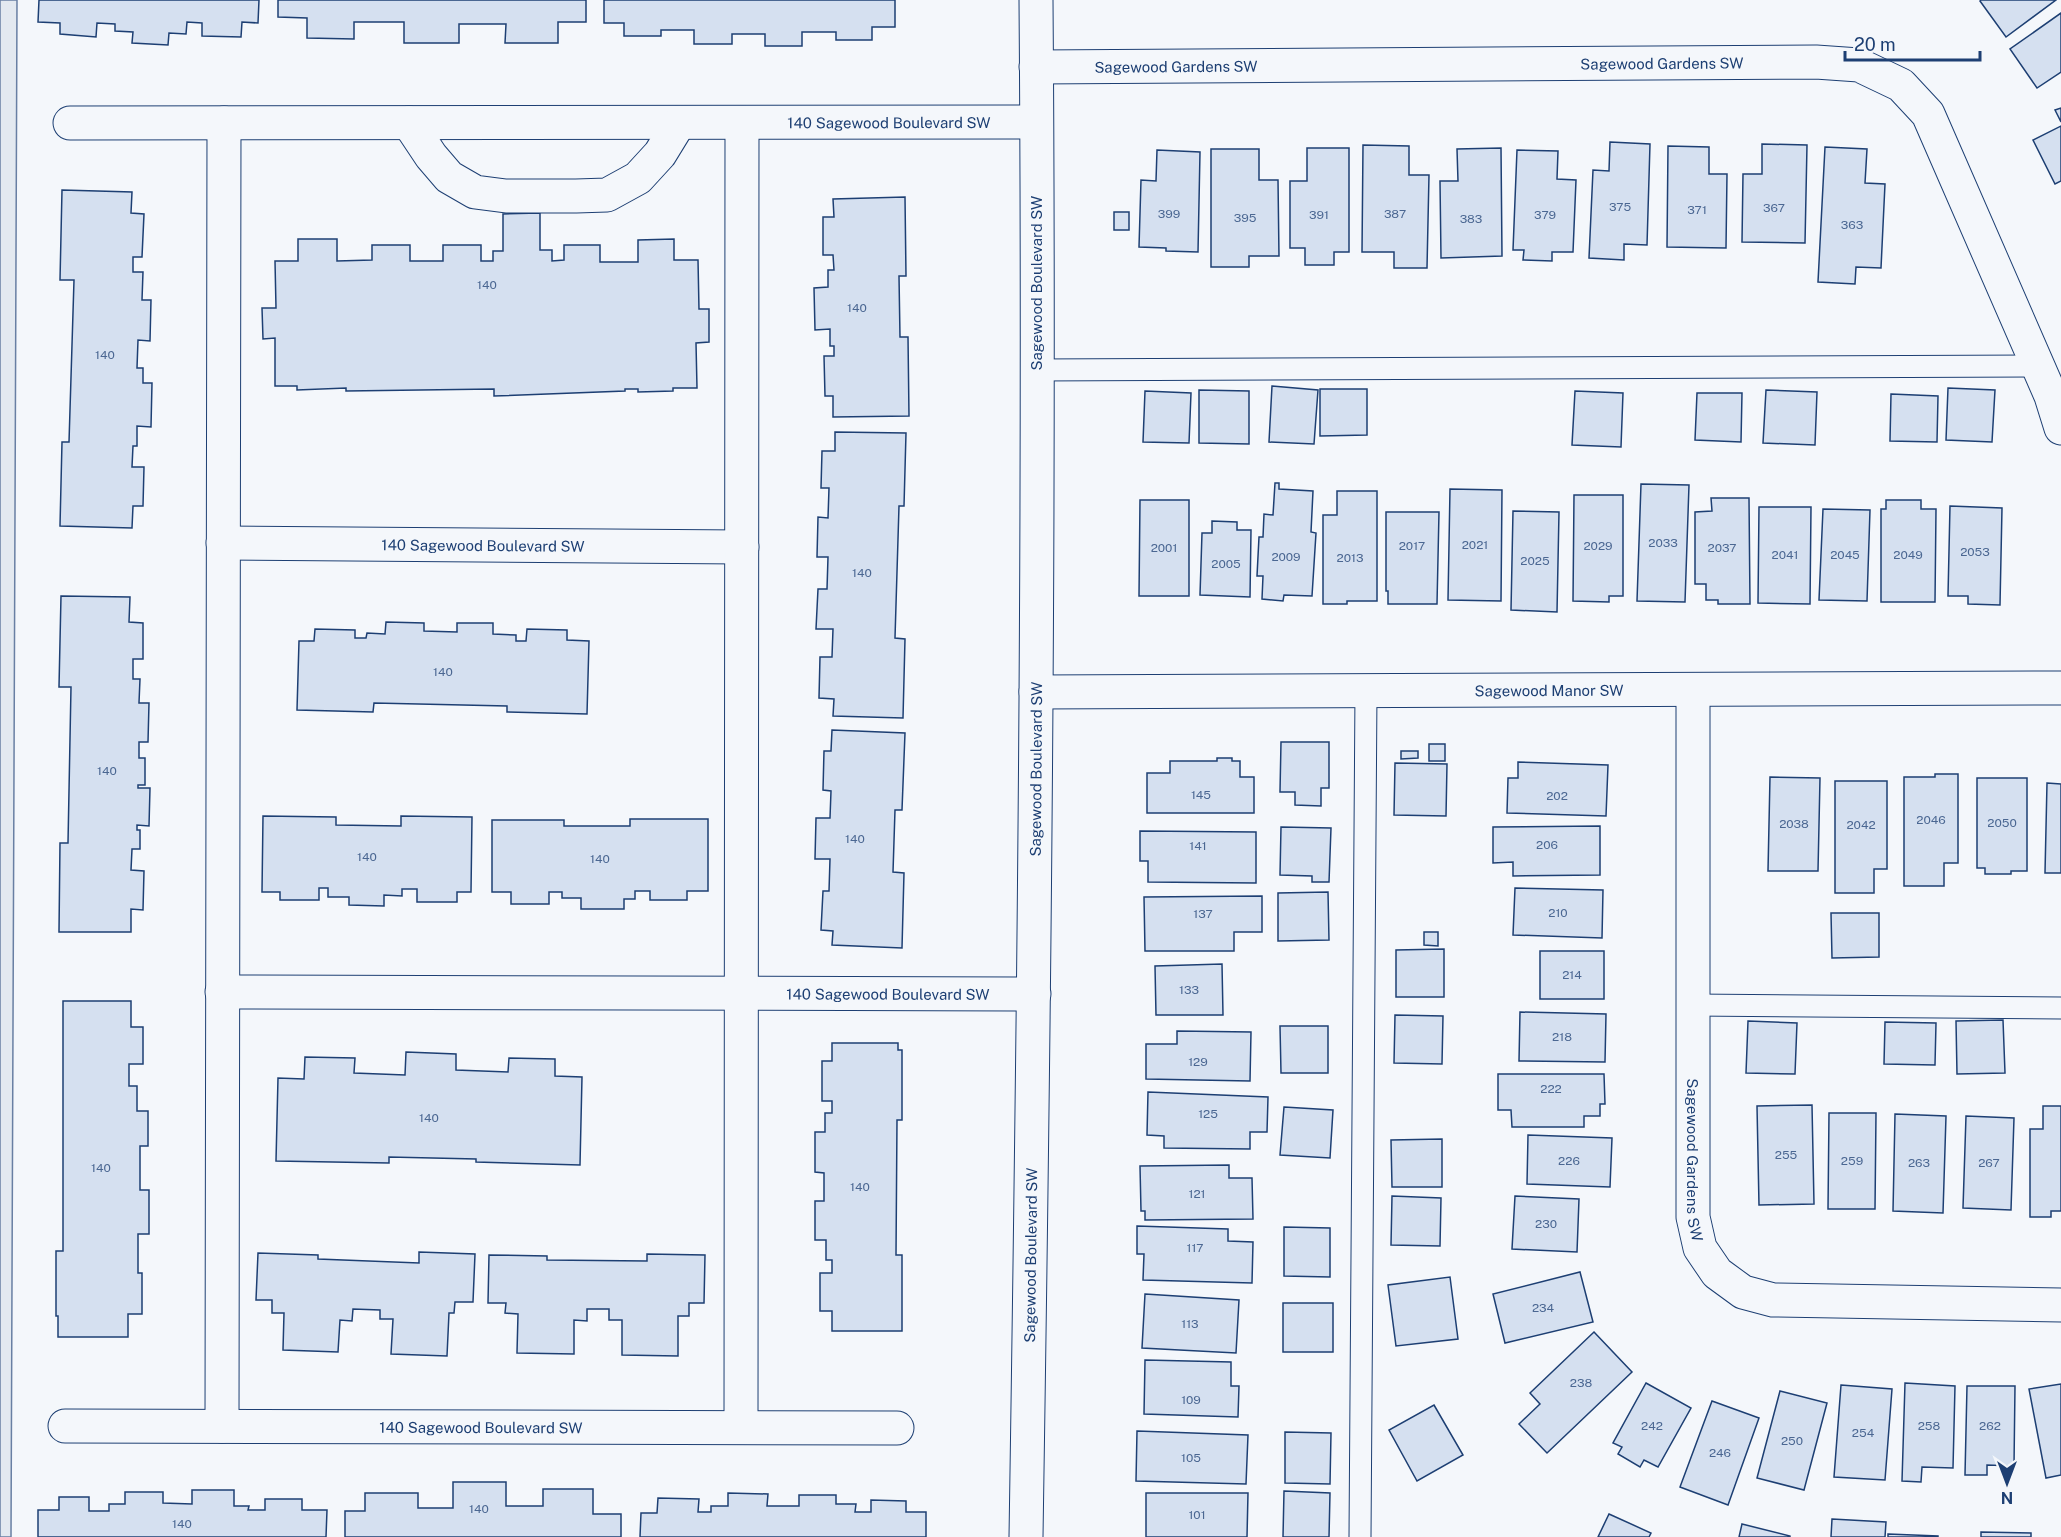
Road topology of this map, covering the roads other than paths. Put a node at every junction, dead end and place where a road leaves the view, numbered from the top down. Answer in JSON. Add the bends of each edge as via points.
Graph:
{"nodes":[{"id":1,"x":1036,"y":0,"type":"edge"},
{"id":2,"x":1036,"y":67,"type":"junction"},
{"id":3,"x":1036,"y":122,"type":"junction"},
{"id":4,"x":70,"y":123,"type":"dead end"},
{"id":5,"x":224,"y":123,"type":"junction"},
{"id":6,"x":409,"y":123,"type":"junction"},
{"id":7,"x":679,"y":123,"type":"junction"},
{"id":8,"x":742,"y":123,"type":"junction"},
{"id":9,"x":2038,"y":366,"type":"junction"},
{"id":10,"x":1036,"y":370,"type":"junction"},
{"id":11,"x":2061,"y":428,"type":"edge"},
{"id":12,"x":223,"y":543,"type":"junction"},
{"id":13,"x":742,"y":547,"type":"junction"},
{"id":14,"x":2061,"y":688,"type":"edge"},
{"id":15,"x":1693,"y":690,"type":"junction"},
{"id":16,"x":1366,"y":691,"type":"junction"},
{"id":17,"x":1036,"y":692,"type":"junction"},
{"id":18,"x":222,"y":992,"type":"junction"},
{"id":19,"x":741,"y":994,"type":"junction"},
{"id":20,"x":1034,"y":994,"type":"junction"},
{"id":21,"x":1693,"y":1005,"type":"junction"},
{"id":22,"x":2061,"y":1008,"type":"edge"},
{"id":23,"x":2061,"y":1305,"type":"edge"},
{"id":24,"x":65,"y":1426,"type":"dead end"},
{"id":25,"x":222,"y":1426,"type":"junction"},
{"id":26,"x":741,"y":1427,"type":"junction"},
{"id":27,"x":897,"y":1428,"type":"dead end"},
{"id":28,"x":1026,"y":1537,"type":"edge"},
{"id":29,"x":1360,"y":1537,"type":"edge"}],
"edges":[{"from":1,"to":2,"type":"street","name":"Sagewood Boulevard SW"},
{"from":2,"to":3,"type":"street","name":"Sagewood Boulevard SW"},
{"from":2,"to":9,"type":"street","name":"Sagewood Gardens SW","via":[[1805,62],[1859,65],[1901,85],[1928,114]]},
{"from":3,"to":8,"type":"street","name":"140 Sagewood Boulevard SW"},
{"from":3,"to":10,"type":"street","name":"Sagewood Boulevard SW"},
{"from":4,"to":5,"type":"street","name":"140 Sagewood Boulevard SW"},
{"from":5,"to":6,"type":"street","name":"140 Sagewood Boulevard SW"},
{"from":5,"to":12,"type":"street"},
{"from":6,"to":7,"type":"street","name":"140 Sagewood Boulevard SW"},
{"from":6,"to":7,"type":"street","via":[[448,177],[475,192],[576,196],[607,195],[638,178],[660,154]]},
{"from":7,"to":8,"type":"street","name":"140 Sagewood Boulevard SW"},
{"from":8,"to":13,"type":"street"},
{"from":9,"to":10,"type":"lane"},
{"from":9,"to":11,"type":"street","name":"Sagewood Gardens SW"},
{"from":10,"to":17,"type":"street","name":"Sagewood Boulevard SW"},
{"from":12,"to":13,"type":"street","name":"140 Sagewood Boulevard SW"},
{"from":12,"to":18,"type":"street"},
{"from":13,"to":19,"type":"street"},
{"from":14,"to":15,"type":"street","name":"Sagewood Manor SW"},
{"from":15,"to":16,"type":"street","name":"Sagewood Manor SW"},
{"from":15,"to":21,"type":"street","name":"Sagewood Gardens SW"},
{"from":16,"to":17,"type":"street","name":"Sagewood Manor SW"},
{"from":16,"to":29,"type":"lane"},
{"from":17,"to":20,"type":"street","name":"Sagewood Boulevard SW"},
{"from":18,"to":19,"type":"street","name":"140 Sagewood Boulevard SW"},
{"from":18,"to":25,"type":"street"},
{"from":19,"to":20,"type":"street","name":"140 Sagewood Boulevard SW"},
{"from":19,"to":26,"type":"street"},
{"from":20,"to":28,"type":"street","name":"Sagewood Boulevard SW"},
{"from":21,"to":22,"type":"lane"},
{"from":21,"to":23,"type":"street","name":"Sagewood Gardens SW","via":[[1694,1217],[1700,1248],[1717,1273],[1743,1292],[1773,1300]]},
{"from":24,"to":25,"type":"street","name":"140 Sagewood Boulevard SW"},
{"from":25,"to":26,"type":"street","name":"140 Sagewood Boulevard SW"},
{"from":26,"to":27,"type":"street","name":"140 Sagewood Boulevard SW"}]}
